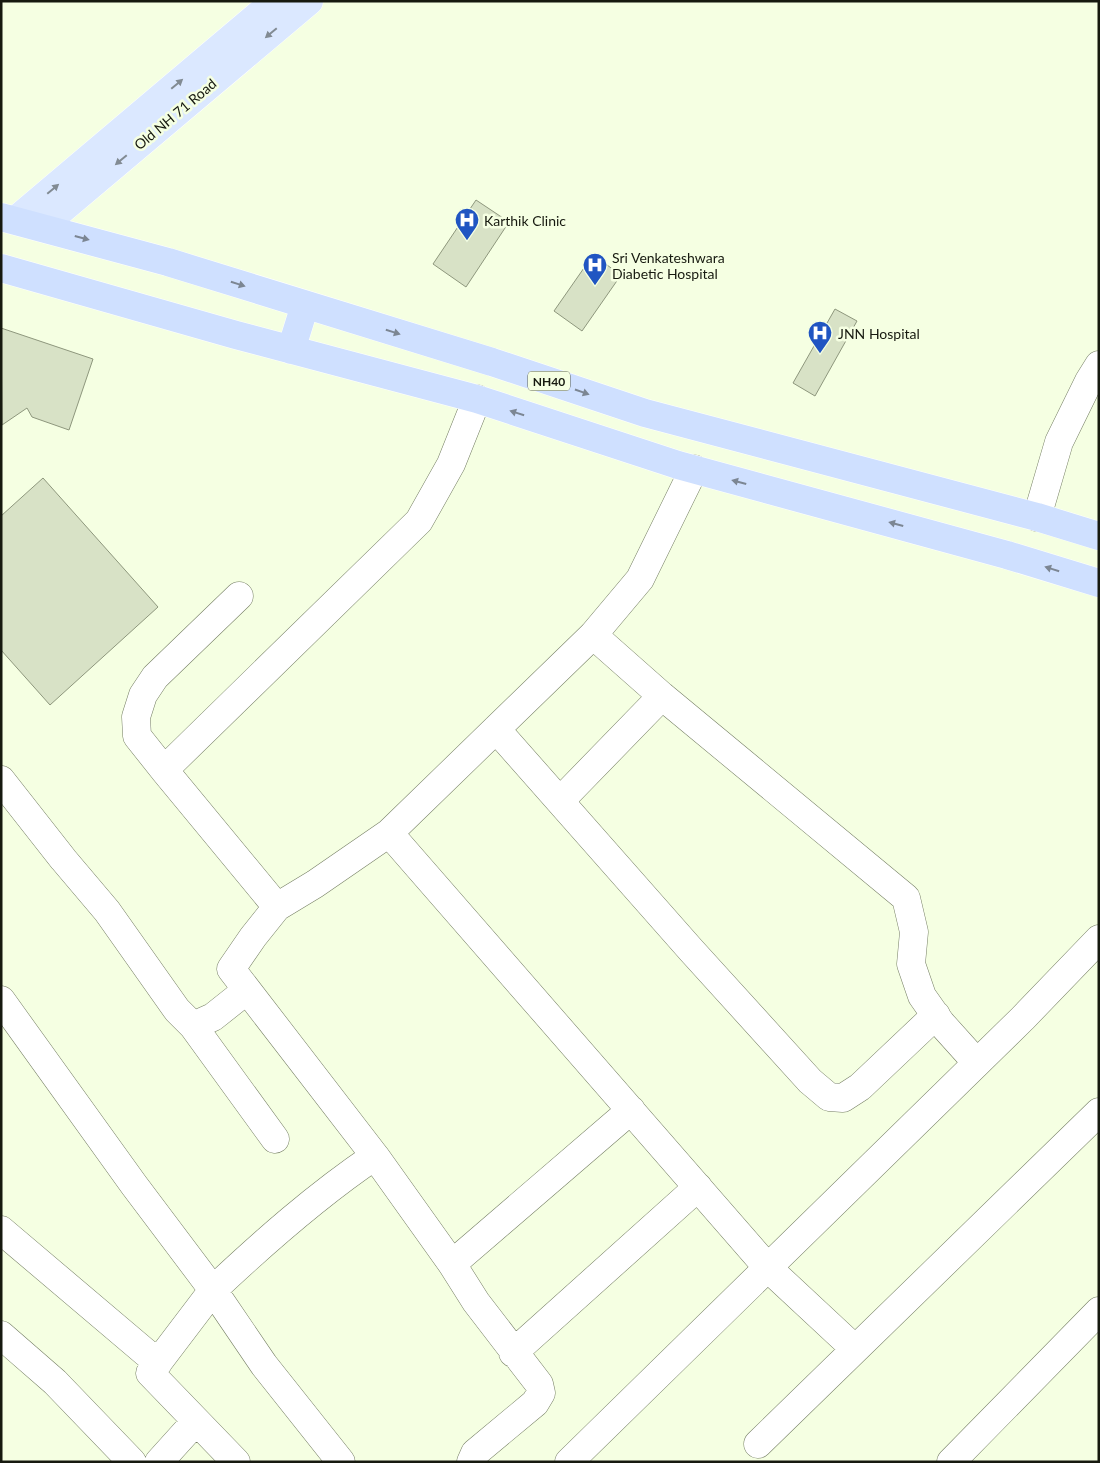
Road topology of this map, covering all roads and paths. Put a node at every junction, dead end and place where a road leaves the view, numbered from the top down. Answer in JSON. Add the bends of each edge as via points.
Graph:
{"nodes":[{"id":1,"x":276,"y":1,"type":"edge"},
{"id":2,"x":309,"y":1,"type":"edge"},
{"id":3,"x":8,"y":218,"type":"edge"},
{"id":4,"x":42,"y":227,"type":"junction"},
{"id":5,"x":1,"y":268,"type":"edge"},
{"id":6,"x":305,"y":305,"type":"junction"},
{"id":7,"x":291,"y":350,"type":"junction"},
{"id":8,"x":1099,"y":365,"type":"edge"},
{"id":9,"x":477,"y":399,"type":"junction"},
{"id":10,"x":692,"y":426,"type":"junction"},
{"id":11,"x":686,"y":467,"type":"junction"},
{"id":12,"x":1028,"y":515,"type":"junction"},
{"id":13,"x":1099,"y":536,"type":"edge"},
{"id":14,"x":1007,"y":554,"type":"junction"},
{"id":15,"x":1099,"y":583,"type":"edge"},
{"id":16,"x":239,"y":596,"type":"dead end"},
{"id":17,"x":593,"y":636,"type":"junction"},
{"id":18,"x":662,"y":696,"type":"junction"},
{"id":19,"x":496,"y":729,"type":"junction"},
{"id":20,"x":164,"y":770,"type":"junction"},
{"id":21,"x":1,"y":780,"type":"edge"},
{"id":22,"x":560,"y":800,"type":"junction"},
{"id":23,"x":389,"y":834,"type":"junction"},
{"id":24,"x":277,"y":907,"type":"junction"},
{"id":25,"x":1099,"y":939,"type":"edge"},
{"id":26,"x":247,"y":990,"type":"junction"},
{"id":27,"x":1,"y":1000,"type":"edge"},
{"id":28,"x":936,"y":1015,"type":"junction"},
{"id":29,"x":193,"y":1026,"type":"junction"},
{"id":30,"x":977,"y":1063,"type":"junction"},
{"id":31,"x":631,"y":1110,"type":"junction"},
{"id":32,"x":1099,"y":1112,"type":"edge"},
{"id":33,"x":275,"y":1139,"type":"dead end"},
{"id":34,"x":376,"y":1156,"type":"junction"},
{"id":35,"x":698,"y":1187,"type":"junction"},
{"id":36,"x":1,"y":1230,"type":"edge"},
{"id":37,"x":452,"y":1264,"type":"junction"},
{"id":38,"x":768,"y":1268,"type":"junction"},
{"id":39,"x":213,"y":1290,"type":"junction"},
{"id":40,"x":1099,"y":1311,"type":"edge"},
{"id":41,"x":1,"y":1335,"type":"edge"},
{"id":42,"x":855,"y":1349,"type":"junction"},
{"id":43,"x":513,"y":1352,"type":"junction"},
{"id":44,"x":158,"y":1363,"type":"junction"},
{"id":45,"x":196,"y":1421,"type":"junction"},
{"id":46,"x":758,"y":1444,"type":"dead end"},
{"id":47,"x":132,"y":1462,"type":"edge"},
{"id":48,"x":159,"y":1462,"type":"edge"},
{"id":49,"x":236,"y":1462,"type":"edge"},
{"id":50,"x":341,"y":1462,"type":"edge"},
{"id":51,"x":471,"y":1462,"type":"edge"},
{"id":52,"x":569,"y":1462,"type":"edge"},
{"id":53,"x":951,"y":1462,"type":"edge"}],
"edges":[{"from":3,"to":1,"type":"main road","name":"Old NH 71 Road","one_way":true},
{"from":2,"to":4,"type":"main road","name":"Old NH 71 Road","one_way":true},
{"from":3,"to":4,"type":"highway","number":"NH40"},
{"from":4,"to":6,"type":"highway","number":"NH40","one_way":true},
{"from":5,"to":7,"type":"highway"},
{"from":6,"to":7,"type":"highway"},
{"from":6,"to":10,"type":"highway","number":"NH40","one_way":true},
{"from":7,"to":9,"type":"highway"},
{"from":8,"to":12,"type":"street","via":[[1059,442]]},
{"from":11,"to":9,"type":"highway","one_way":true},
{"from":9,"to":20,"type":"street","via":[[451,464],[419,521]]},
{"from":10,"to":11,"type":"highway"},
{"from":10,"to":12,"type":"highway","number":"NH40"},
{"from":14,"to":11,"type":"highway","one_way":true},
{"from":11,"to":17,"type":"street","via":[[640,579]]},
{"from":12,"to":13,"type":"highway","number":"NH40"},
{"from":12,"to":14,"type":"highway"},
{"from":15,"to":14,"type":"highway","one_way":true},
{"from":16,"to":20,"type":"street","via":[[155,677],[143,696],[136,717],[138,736]]},
{"from":17,"to":18,"type":"street"},
{"from":17,"to":19,"type":"street"},
{"from":18,"to":22,"type":"street"},
{"from":18,"to":28,"type":"street","via":[[906,898],[914,932],[912,964],[922,996]]},
{"from":19,"to":22,"type":"street"},
{"from":19,"to":23,"type":"street"},
{"from":20,"to":24,"type":"street"},
{"from":21,"to":29,"type":"street","via":[[107,911]]},
{"from":22,"to":28,"type":"street","via":[[810,1081],[829,1096],[843,1098],[860,1087]]},
{"from":23,"to":24,"type":"street"},
{"from":23,"to":31,"type":"street"},
{"from":24,"to":26,"type":"street","via":[[231,969]]},
{"from":25,"to":30,"type":"street"},
{"from":26,"to":29,"type":"street","via":[[214,1017]]},
{"from":26,"to":34,"type":"street"},
{"from":27,"to":39,"type":"street"},
{"from":28,"to":30,"type":"street"},
{"from":29,"to":33,"type":"street"},
{"from":30,"to":38,"type":"street"},
{"from":31,"to":35,"type":"street"},
{"from":31,"to":37,"type":"street"},
{"from":32,"to":42,"type":"street"},
{"from":34,"to":37,"type":"street"},
{"from":34,"to":39,"type":"street","via":[[258,1247]]},
{"from":35,"to":38,"type":"street"},
{"from":35,"to":43,"type":"street"},
{"from":36,"to":44,"type":"street"},
{"from":37,"to":43,"type":"street"},
{"from":38,"to":42,"type":"street"},
{"from":38,"to":52,"type":"street"},
{"from":39,"to":44,"type":"street"},
{"from":39,"to":50,"type":"street","via":[[264,1365]]},
{"from":40,"to":53,"type":"street"},
{"from":41,"to":47,"type":"street","via":[[55,1382]]},
{"from":42,"to":46,"type":"street"},
{"from":43,"to":51,"type":"street","via":[[539,1384],[541,1393],[535,1403],[475,1453]]},
{"from":44,"to":45,"type":"street","via":[[150,1373]]},
{"from":45,"to":48,"type":"street"},
{"from":45,"to":49,"type":"street"}]}
